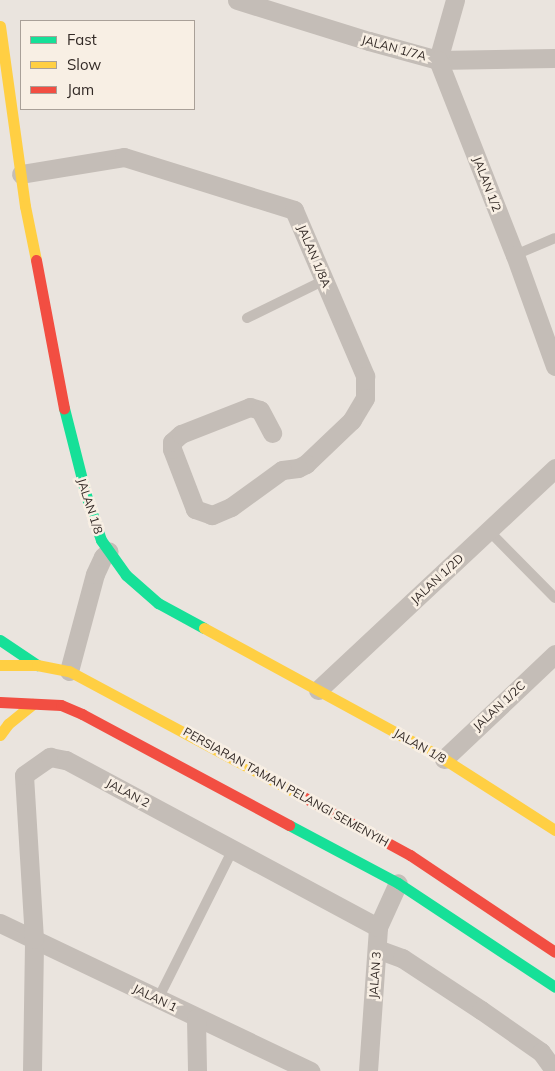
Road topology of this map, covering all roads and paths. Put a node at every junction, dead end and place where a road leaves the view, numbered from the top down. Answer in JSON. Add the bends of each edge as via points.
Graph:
{"nodes":[{"id":1,"x":238,"y":0,"type":"edge"},
{"id":2,"x":455,"y":0,"type":"edge"},
{"id":3,"x":0,"y":26,"type":"edge"},
{"id":4,"x":555,"y":58,"type":"edge"},
{"id":5,"x":438,"y":60,"type":"junction"},
{"id":6,"x":21,"y":174,"type":"junction"},
{"id":7,"x":555,"y":238,"type":"edge"},
{"id":8,"x":515,"y":255,"type":"junction"},
{"id":9,"x":324,"y":280,"type":"junction"},
{"id":10,"x":247,"y":318,"type":"dead end"},
{"id":11,"x":555,"y":366,"type":"edge"},
{"id":12,"x":272,"y":434,"type":"dead end"},
{"id":13,"x":555,"y":468,"type":"edge"},
{"id":14,"x":489,"y":531,"type":"junction"},
{"id":15,"x":109,"y":551,"type":"junction"},
{"id":16,"x":555,"y":598,"type":"edge"},
{"id":17,"x":0,"y":640,"type":"edge"},
{"id":18,"x":555,"y":654,"type":"edge"},
{"id":19,"x":0,"y":665,"type":"edge"},
{"id":20,"x":37,"y":665,"type":"junction"},
{"id":21,"x":68,"y":671,"type":"junction"},
{"id":22,"x":318,"y":690,"type":"junction"},
{"id":23,"x":0,"y":702,"type":"edge"},
{"id":24,"x":33,"y":704,"type":"junction"},
{"id":25,"x":0,"y":735,"type":"edge"},
{"id":26,"x":444,"y":759,"type":"junction"},
{"id":27,"x":553,"y":825,"type":"edge"},
{"id":28,"x":383,"y":840,"type":"junction"},
{"id":29,"x":233,"y":849,"type":"junction"},
{"id":30,"x":394,"y":858,"type":"dead end"},
{"id":31,"x":408,"y":878,"type":"junction"},
{"id":32,"x":449,"y":881,"type":"junction"},
{"id":33,"x":0,"y":923,"type":"edge"},
{"id":34,"x":378,"y":927,"type":"junction"},
{"id":35,"x":34,"y":939,"type":"junction"},
{"id":36,"x":377,"y":949,"type":"junction"},
{"id":37,"x":555,"y":952,"type":"edge"},
{"id":38,"x":555,"y":987,"type":"edge"},
{"id":39,"x":158,"y":999,"type":"junction"},
{"id":40,"x":196,"y":1018,"type":"junction"},
{"id":41,"x":32,"y":1071,"type":"edge"},
{"id":42,"x":197,"y":1071,"type":"edge"},
{"id":43,"x":310,"y":1071,"type":"edge"},
{"id":44,"x":368,"y":1071,"type":"edge"},
{"id":45,"x":555,"y":1071,"type":"edge"}],
"edges":[{"from":1,"to":5,"type":"street","name":"JALAN 1/7A"},
{"from":2,"to":5,"type":"street"},
{"from":3,"to":6,"type":"street","name":"JALAN 1/8"},
{"from":4,"to":5,"type":"street","name":"JALAN 1/7A"},
{"from":5,"to":8,"type":"street","name":"JALAN 1/2"},
{"from":6,"to":9,"type":"street","name":"JALAN 1/8A","via":[[124,157],[294,210]]},
{"from":6,"to":15,"type":"street","name":"JALAN 1/8","via":[[67,420],[86,495]]},
{"from":7,"to":8,"type":"lane"},
{"from":8,"to":11,"type":"street","name":"JALAN 1/2"},
{"from":9,"to":10,"type":"lane"},
{"from":9,"to":12,"type":"street","name":"JALAN 1/8A","via":[[365,376],[365,398],[352,420],[306,464],[282,470],[231,507],[212,515],[195,509],[172,442],[181,434],[250,407],[260,410]]},
{"from":13,"to":14,"type":"street","name":"JALAN 1/2D"},
{"from":14,"to":16,"type":"lane"},
{"from":14,"to":22,"type":"street","name":"JALAN 1/2D"},
{"from":15,"to":21,"type":"street","via":[[95,574]]},
{"from":15,"to":22,"type":"street","name":"JALAN 1/8","via":[[126,575],[158,603]]},
{"from":17,"to":20,"type":"street"},
{"from":18,"to":26,"type":"street","name":"JALAN 1/2C"},
{"from":19,"to":20,"type":"street","name":"PERSIARAN TAMAN PELANGI SEMENYIH"},
{"from":20,"to":21,"type":"street","name":"PERSIARAN TAMAN PELANGI SEMENYIH"},
{"from":21,"to":28,"type":"street","name":"PERSIARAN TAMAN PELANGI SEMENYIH"},
{"from":22,"to":26,"type":"street","name":"JALAN 1/8"},
{"from":23,"to":24,"type":"street"},
{"from":24,"to":25,"type":"street","via":[[8,724]]},
{"from":24,"to":31,"type":"street","via":[[61,705],[82,714]]},
{"from":26,"to":27,"type":"street","name":"JALAN 1/8"},
{"from":28,"to":30,"type":"street"},
{"from":28,"to":32,"type":"street","name":"PERSIARAN TAMAN PELANGI SEMENYIH"},
{"from":29,"to":34,"type":"street","name":"JALAN 2"},
{"from":29,"to":35,"type":"street","name":"JALAN 2","via":[[66,760],[50,757],[24,775]]},
{"from":29,"to":39,"type":"lane"},
{"from":31,"to":32,"type":"street"},
{"from":31,"to":34,"type":"street","name":"JALAN 3"},
{"from":31,"to":38,"type":"street"},
{"from":32,"to":37,"type":"street","name":"PERSIARAN TAMAN PELANGI SEMENYIH"},
{"from":33,"to":35,"type":"street","name":"JALAN 1"},
{"from":34,"to":36,"type":"street","name":"JALAN 3"},
{"from":35,"to":39,"type":"street","name":"JALAN 1"},
{"from":35,"to":41,"type":"street"},
{"from":36,"to":44,"type":"street","name":"JALAN 3"},
{"from":36,"to":45,"type":"street","via":[[402,958],[481,1010],[541,1052]]},
{"from":39,"to":40,"type":"street","name":"JALAN 1"},
{"from":40,"to":42,"type":"street"},
{"from":40,"to":43,"type":"street","name":"JALAN 1"}]}
